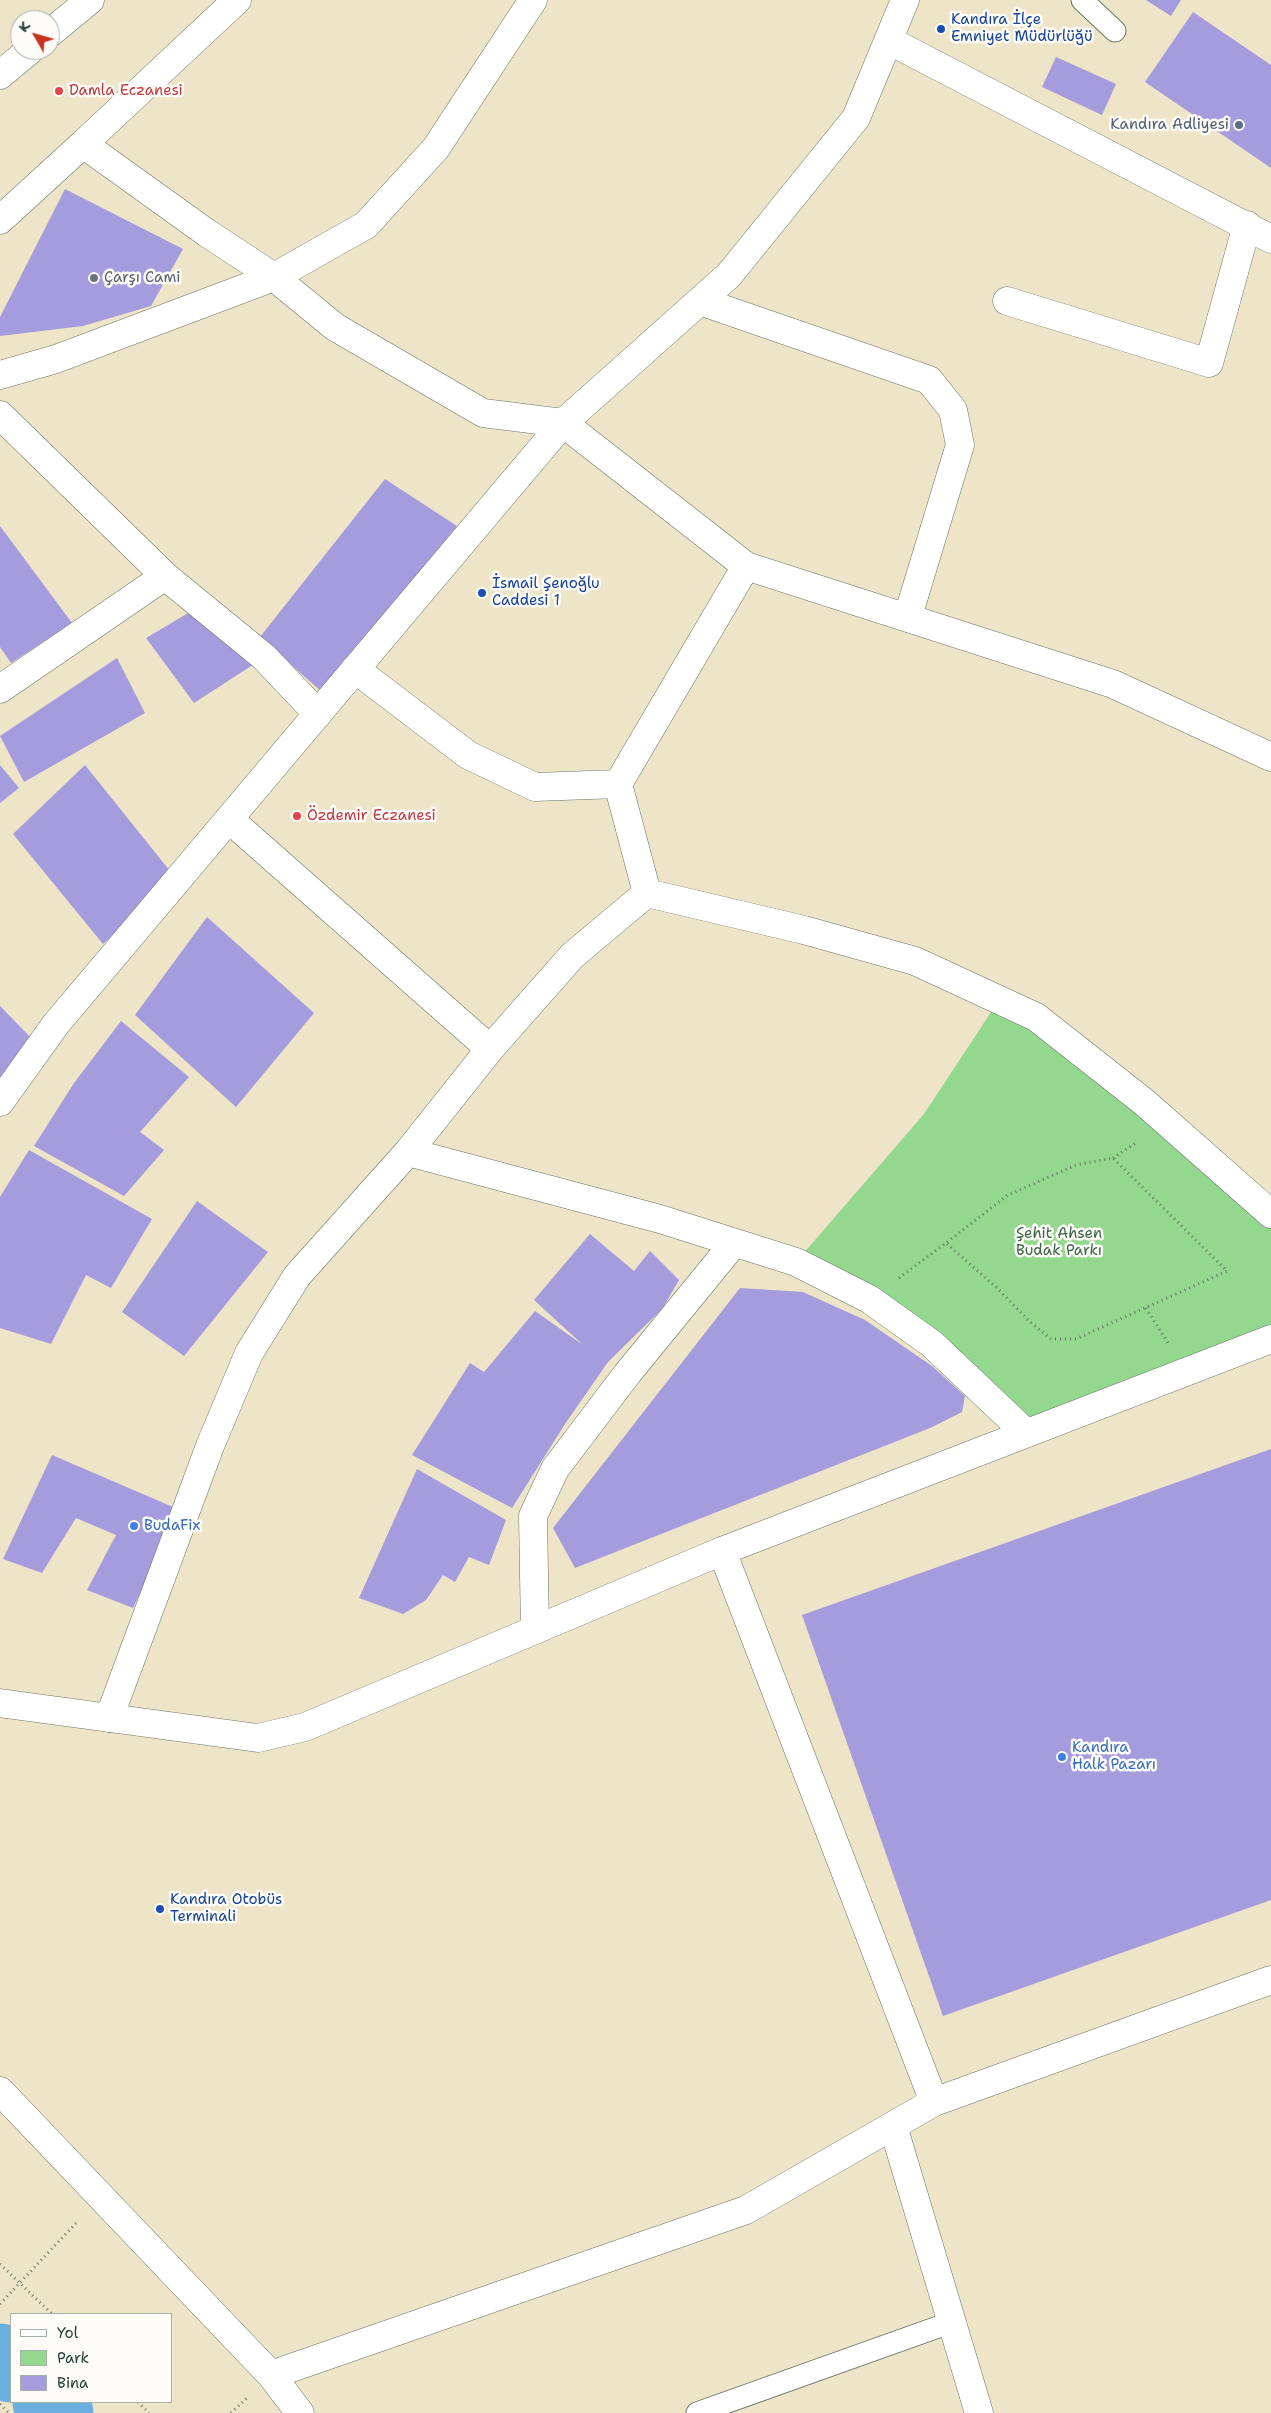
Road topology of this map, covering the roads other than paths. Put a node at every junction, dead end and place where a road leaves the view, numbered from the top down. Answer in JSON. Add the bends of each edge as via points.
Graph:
{"nodes":[{"id":1,"x":90,"y":0,"type":"edge"},
{"id":2,"x":237,"y":0,"type":"edge"},
{"id":3,"x":533,"y":0,"type":"edge"},
{"id":4,"x":905,"y":0,"type":"edge"},
{"id":5,"x":1082,"y":0,"type":"edge"},
{"id":6,"x":60,"y":25,"type":"edge"},
{"id":7,"x":1115,"y":31,"type":"dead end"},
{"id":8,"x":890,"y":41,"type":"junction"},
{"id":9,"x":18,"y":60,"type":"edge"},
{"id":10,"x":0,"y":75,"type":"edge"},
{"id":11,"x":83,"y":144,"type":"junction"},
{"id":12,"x":0,"y":220,"type":"edge"},
{"id":13,"x":1247,"y":225,"type":"junction"},
{"id":14,"x":1271,"y":238,"type":"edge"},
{"id":15,"x":274,"y":277,"type":"junction"},
{"id":16,"x":700,"y":301,"type":"junction"},
{"id":17,"x":1007,"y":302,"type":"dead end"},
{"id":18,"x":0,"y":375,"type":"edge"},
{"id":19,"x":0,"y":415,"type":"edge"},
{"id":20,"x":563,"y":423,"type":"junction"},
{"id":21,"x":746,"y":566,"type":"junction"},
{"id":22,"x":165,"y":576,"type":"junction"},
{"id":23,"x":908,"y":616,"type":"junction"},
{"id":24,"x":355,"y":669,"type":"junction"},
{"id":25,"x":0,"y":688,"type":"edge"},
{"id":26,"x":318,"y":714,"type":"junction"},
{"id":27,"x":1271,"y":757,"type":"edge"},
{"id":28,"x":618,"y":784,"type":"junction"},
{"id":29,"x":229,"y":819,"type":"junction"},
{"id":30,"x":647,"y":892,"type":"junction"},
{"id":31,"x":490,"y":1049,"type":"junction"},
{"id":32,"x":0,"y":1102,"type":"edge"},
{"id":33,"x":408,"y":1152,"type":"junction"},
{"id":34,"x":1271,"y":1214,"type":"edge"},
{"id":35,"x":734,"y":1243,"type":"junction"},
{"id":36,"x":1271,"y":1339,"type":"edge"},
{"id":37,"x":1026,"y":1432,"type":"junction"},
{"id":38,"x":722,"y":1551,"type":"junction"},
{"id":39,"x":534,"y":1630,"type":"junction"},
{"id":40,"x":0,"y":1703,"type":"edge"},
{"id":41,"x":109,"y":1718,"type":"junction"},
{"id":42,"x":1271,"y":1980,"type":"edge"},
{"id":43,"x":0,"y":2091,"type":"edge"},
{"id":44,"x":934,"y":2102,"type":"junction"},
{"id":45,"x":893,"y":2126,"type":"junction"},
{"id":46,"x":952,"y":2322,"type":"junction"},
{"id":47,"x":271,"y":2375,"type":"junction"},
{"id":48,"x":300,"y":2413,"type":"edge"},
{"id":49,"x":697,"y":2413,"type":"edge"},
{"id":50,"x":979,"y":2413,"type":"edge"}],
"edges":[{"from":1,"to":6,"type":"street"},
{"from":2,"to":11,"type":"street"},
{"from":3,"to":15,"type":"street","via":[[436,148],[366,224]]},
{"from":4,"to":8,"type":"street"},
{"from":5,"to":7,"type":"lane"},
{"from":8,"to":13,"type":"street"},
{"from":8,"to":16,"type":"street","via":[[856,118],[729,275]]},
{"from":9,"to":10,"type":"street"},
{"from":11,"to":12,"type":"street"},
{"from":11,"to":15,"type":"street"},
{"from":13,"to":14,"type":"street"},
{"from":13,"to":17,"type":"street","via":[[1209,363]]},
{"from":15,"to":18,"type":"street","via":[[56,359]]},
{"from":15,"to":20,"type":"street","via":[[335,327],[483,413]]},
{"from":16,"to":20,"type":"street"},
{"from":16,"to":23,"type":"street","via":[[929,380],[953,410],[960,445]]},
{"from":19,"to":22,"type":"street"},
{"from":20,"to":21,"type":"street"},
{"from":20,"to":24,"type":"street"},
{"from":21,"to":23,"type":"street"},
{"from":21,"to":28,"type":"street"},
{"from":22,"to":25,"type":"street"},
{"from":22,"to":26,"type":"street","via":[[264,657]]},
{"from":23,"to":27,"type":"street","via":[[1113,684]]},
{"from":24,"to":26,"type":"street"},
{"from":24,"to":28,"type":"street","via":[[468,755],[535,787]]},
{"from":26,"to":29,"type":"street"},
{"from":28,"to":30,"type":"street"},
{"from":29,"to":31,"type":"street"},
{"from":29,"to":32,"type":"street","via":[[56,1024]]},
{"from":30,"to":31,"type":"street","via":[[572,956]]},
{"from":30,"to":34,"type":"street","via":[[915,961],[1036,1017],[1144,1102]]},
{"from":31,"to":33,"type":"street"},
{"from":33,"to":35,"type":"street","via":[[660,1219]]},
{"from":33,"to":41,"type":"street","via":[[297,1276],[249,1353],[210,1446]]},
{"from":35,"to":37,"type":"street","via":[[796,1262],[869,1300],[932,1344]]},
{"from":35,"to":39,"type":"street","via":[[627,1374],[555,1469],[533,1516]]},
{"from":36,"to":37,"type":"street"},
{"from":37,"to":38,"type":"street"},
{"from":38,"to":39,"type":"street"},
{"from":38,"to":44,"type":"street"},
{"from":39,"to":41,"type":"street","via":[[305,1727],[258,1738]]},
{"from":40,"to":41,"type":"street"},
{"from":42,"to":44,"type":"street"},
{"from":43,"to":47,"type":"street"},
{"from":44,"to":45,"type":"street"},
{"from":45,"to":46,"type":"street"},
{"from":45,"to":47,"type":"street","via":[[746,2210]]},
{"from":46,"to":49,"type":"lane"},
{"from":46,"to":50,"type":"street"},
{"from":47,"to":48,"type":"street"}]}
